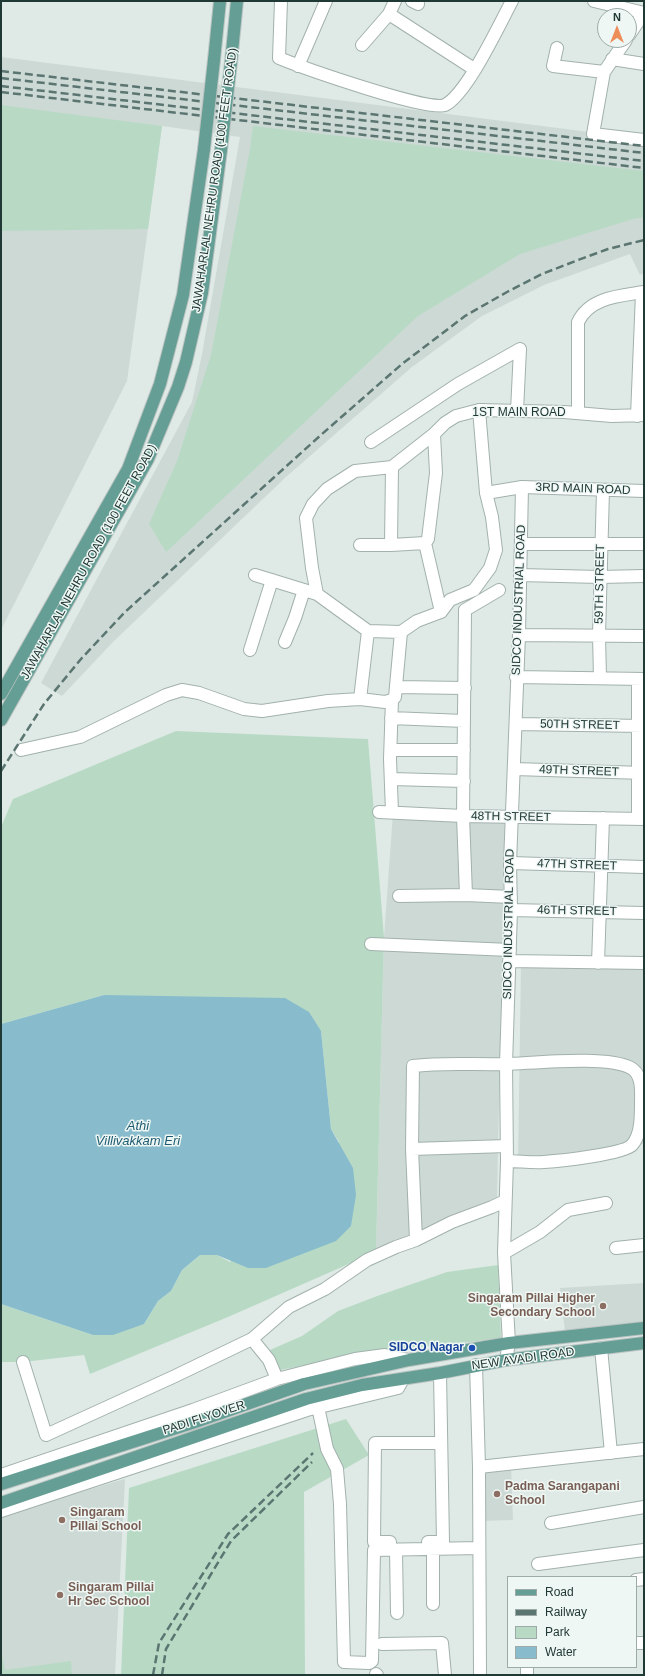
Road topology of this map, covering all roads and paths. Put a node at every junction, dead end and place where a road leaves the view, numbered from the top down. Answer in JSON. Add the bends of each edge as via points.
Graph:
{"nodes":[{"id":1,"x":220,"y":1,"type":"edge"},
{"id":2,"x":237,"y":1,"type":"edge"},
{"id":3,"x":281,"y":1,"type":"edge"},
{"id":4,"x":326,"y":1,"type":"edge"},
{"id":5,"x":395,"y":1,"type":"edge"},
{"id":6,"x":512,"y":1,"type":"edge"},
{"id":7,"x":594,"y":1,"type":"edge"},
{"id":8,"x":644,"y":13,"type":"edge"},
{"id":9,"x":389,"y":14,"type":"junction"},
{"id":10,"x":637,"y":23,"type":"edge"},
{"id":11,"x":362,"y":45,"type":"dead end"},
{"id":12,"x":557,"y":48,"type":"dead end"},
{"id":13,"x":620,"y":48,"type":"edge"},
{"id":14,"x":612,"y":59,"type":"junction"},
{"id":15,"x":644,"y":64,"type":"edge"},
{"id":16,"x":298,"y":66,"type":"junction"},
{"id":17,"x":474,"y":69,"type":"junction"},
{"id":18,"x":604,"y":72,"type":"junction"},
{"id":19,"x":644,"y":140,"type":"edge"},
{"id":20,"x":643,"y":292,"type":"edge"},
{"id":21,"x":642,"y":356,"type":"edge"},
{"id":22,"x":479,"y":410,"type":"junction"},
{"id":23,"x":517,"y":411,"type":"junction"},
{"id":24,"x":578,"y":413,"type":"junction"},
{"id":25,"x":640,"y":415,"type":"edge"},
{"id":26,"x":434,"y":434,"type":"junction"},
{"id":27,"x":371,"y":442,"type":"dead end"},
{"id":28,"x":392,"y":467,"type":"junction"},
{"id":29,"x":522,"y":487,"type":"junction"},
{"id":30,"x":603,"y":490,"type":"junction"},
{"id":31,"x":644,"y":491,"type":"edge"},
{"id":32,"x":486,"y":493,"type":"junction"},
{"id":33,"x":425,"y":543,"type":"junction"},
{"id":34,"x":521,"y":544,"type":"junction"},
{"id":35,"x":601,"y":544,"type":"junction"},
{"id":36,"x":644,"y":544,"type":"edge"},
{"id":37,"x":360,"y":545,"type":"dead end"},
{"id":38,"x":391,"y":545,"type":"junction"},
{"id":39,"x":255,"y":575,"type":"dead end"},
{"id":40,"x":520,"y":575,"type":"junction"},
{"id":41,"x":644,"y":576,"type":"edge"},
{"id":42,"x":600,"y":577,"type":"junction"},
{"id":43,"x":272,"y":580,"type":"junction"},
{"id":44,"x":520,"y":588,"type":"junction"},
{"id":45,"x":304,"y":590,"type":"junction"},
{"id":46,"x":474,"y":590,"type":"junction"},
{"id":47,"x":499,"y":590,"type":"junction"},
{"id":48,"x":317,"y":594,"type":"junction"},
{"id":49,"x":441,"y":612,"type":"junction"},
{"id":50,"x":368,"y":631,"type":"junction"},
{"id":51,"x":401,"y":632,"type":"junction"},
{"id":52,"x":519,"y":635,"type":"junction"},
{"id":53,"x":599,"y":635,"type":"junction"},
{"id":54,"x":644,"y":636,"type":"edge"},
{"id":55,"x":285,"y":642,"type":"dead end"},
{"id":56,"x":250,"y":650,"type":"dead end"},
{"id":57,"x":516,"y":677,"type":"junction"},
{"id":58,"x":600,"y":678,"type":"junction"},
{"id":59,"x":641,"y":679,"type":"edge"},
{"id":60,"x":396,"y":687,"type":"junction"},
{"id":61,"x":465,"y":688,"type":"junction"},
{"id":62,"x":1,"y":694,"type":"edge"},
{"id":63,"x":360,"y":699,"type":"junction"},
{"id":64,"x":392,"y":700,"type":"junction"},
{"id":65,"x":391,"y":718,"type":"junction"},
{"id":66,"x":1,"y":720,"type":"edge"},
{"id":67,"x":464,"y":721,"type":"junction"},
{"id":68,"x":516,"y":724,"type":"junction"},
{"id":69,"x":641,"y":726,"type":"edge"},
{"id":70,"x":21,"y":750,"type":"dead end"},
{"id":71,"x":390,"y":750,"type":"junction"},
{"id":72,"x":464,"y":750,"type":"junction"},
{"id":73,"x":514,"y":769,"type":"junction"},
{"id":74,"x":640,"y":773,"type":"edge"},
{"id":75,"x":391,"y":779,"type":"junction"},
{"id":76,"x":464,"y":781,"type":"junction"},
{"id":77,"x":379,"y":812,"type":"dead end"},
{"id":78,"x":392,"y":812,"type":"junction"},
{"id":79,"x":463,"y":816,"type":"junction"},
{"id":80,"x":512,"y":817,"type":"junction"},
{"id":81,"x":603,"y":818,"type":"junction"},
{"id":82,"x":641,"y":818,"type":"edge"},
{"id":83,"x":510,"y":863,"type":"junction"},
{"id":84,"x":602,"y":867,"type":"junction"},
{"id":85,"x":644,"y":867,"type":"edge"},
{"id":86,"x":466,"y":895,"type":"junction"},
{"id":87,"x":399,"y":896,"type":"dead end"},
{"id":88,"x":511,"y":897,"type":"junction"},
{"id":89,"x":511,"y":910,"type":"junction"},
{"id":90,"x":601,"y":911,"type":"junction"},
{"id":91,"x":644,"y":913,"type":"edge"},
{"id":92,"x":371,"y":944,"type":"dead end"},
{"id":93,"x":509,"y":956,"type":"junction"},
{"id":94,"x":598,"y":963,"type":"junction"},
{"id":95,"x":644,"y":963,"type":"edge"},
{"id":96,"x":506,"y":1064,"type":"junction"},
{"id":97,"x":507,"y":1146,"type":"junction"},
{"id":98,"x":412,"y":1149,"type":"junction"},
{"id":99,"x":507,"y":1161,"type":"junction"},
{"id":100,"x":505,"y":1201,"type":"junction"},
{"id":101,"x":606,"y":1203,"type":"dead end"},
{"id":102,"x":416,"y":1240,"type":"junction"},
{"id":103,"x":644,"y":1245,"type":"edge"},
{"id":104,"x":616,"y":1248,"type":"dead end"},
{"id":105,"x":504,"y":1253,"type":"junction"},
{"id":106,"x":644,"y":1328,"type":"edge"},
{"id":107,"x":252,"y":1339,"type":"junction"},
{"id":108,"x":509,"y":1343,"type":"junction"},
{"id":109,"x":644,"y":1343,"type":"edge"},
{"id":110,"x":601,"y":1348,"type":"junction"},
{"id":111,"x":409,"y":1360,"type":"junction"},
{"id":112,"x":506,"y":1360,"type":"junction"},
{"id":113,"x":22,"y":1362,"type":"dead end"},
{"id":114,"x":476,"y":1365,"type":"junction"},
{"id":115,"x":440,"y":1373,"type":"junction"},
{"id":116,"x":277,"y":1379,"type":"junction"},
{"id":117,"x":402,"y":1379,"type":"junction"},
{"id":118,"x":318,"y":1407,"type":"junction"},
{"id":119,"x":441,"y":1443,"type":"junction"},
{"id":120,"x":644,"y":1449,"type":"edge"},
{"id":121,"x":611,"y":1453,"type":"junction"},
{"id":122,"x":479,"y":1467,"type":"junction"},
{"id":123,"x":1,"y":1476,"type":"edge"},
{"id":124,"x":1,"y":1484,"type":"edge"},
{"id":125,"x":1,"y":1503,"type":"edge"},
{"id":126,"x":644,"y":1507,"type":"edge"},
{"id":127,"x":1,"y":1511,"type":"edge"},
{"id":128,"x":551,"y":1523,"type":"dead end"},
{"id":129,"x":479,"y":1548,"type":"junction"},
{"id":130,"x":433,"y":1549,"type":"junction"},
{"id":131,"x":396,"y":1550,"type":"junction"},
{"id":132,"x":644,"y":1550,"type":"edge"},
{"id":133,"x":538,"y":1564,"type":"dead end"},
{"id":134,"x":434,"y":1604,"type":"dead end"},
{"id":135,"x":397,"y":1613,"type":"dead end"},
{"id":136,"x":382,"y":1644,"type":"dead end"},
{"id":137,"x":445,"y":1675,"type":"edge"},
{"id":138,"x":480,"y":1675,"type":"edge"}],
"edges":[{"from":1,"to":62,"type":"main road","name":"JAWAHARLAL NEHRU ROAD (100 FEET ROAD)","bridge":true,"via":[[204,150],[183,295],[160,384],[128,469]]},
{"from":2,"to":66,"type":"main road","name":"JAWAHARLAL NEHRU ROAD (100 FEET ROAD)","bridge":true,"via":[[202,293],[178,387],[148,459]]},
{"from":3,"to":16,"type":"street","via":[[279,58]]},
{"from":4,"to":16,"type":"street"},
{"from":5,"to":9,"type":"street"},
{"from":6,"to":17,"type":"street"},
{"from":7,"to":8,"type":"street"},
{"from":8,"to":10,"type":"street"},
{"from":9,"to":11,"type":"street"},
{"from":9,"to":17,"type":"street"},
{"from":12,"to":18,"type":"street","via":[[553,66]]},
{"from":13,"to":14,"type":"street"},
{"from":14,"to":15,"type":"street"},
{"from":14,"to":18,"type":"street"},
{"from":16,"to":17,"type":"street","via":[[378,92],[420,103],[443,105],[454,98]]},
{"from":18,"to":19,"type":"street","via":[[593,134]]},
{"from":20,"to":21,"type":"street"},
{"from":20,"to":24,"type":"street","via":[[608,298],[594,304],[582,314],[578,322]]},
{"from":21,"to":25,"type":"street"},
{"from":22,"to":23,"type":"street","name":"1ST MAIN ROAD"},
{"from":22,"to":26,"type":"street","name":"1ST MAIN ROAD","via":[[456,416]]},
{"from":22,"to":32,"type":"street"},
{"from":23,"to":24,"type":"street","name":"1ST MAIN ROAD"},
{"from":23,"to":27,"type":"street","via":[[520,348],[458,384]]},
{"from":24,"to":25,"type":"street","name":"1ST MAIN ROAD"},
{"from":26,"to":28,"type":"street","name":"1ST MAIN ROAD"},
{"from":26,"to":33,"type":"street","via":[[436,473],[428,539]]},
{"from":28,"to":38,"type":"street"},
{"from":28,"to":48,"type":"street","via":[[355,471],[327,489],[313,504],[306,518]]},
{"from":29,"to":30,"type":"street","name":"3RD MAIN ROAD"},
{"from":29,"to":32,"type":"street","name":"3RD MAIN ROAD"},
{"from":29,"to":34,"type":"street","name":"SIDCO INDUSTRIAL ROAD"},
{"from":30,"to":31,"type":"street","name":"3RD MAIN ROAD"},
{"from":30,"to":35,"type":"street","name":"59TH STREET"},
{"from":32,"to":46,"type":"street","via":[[496,550],[490,568]]},
{"from":33,"to":38,"type":"street"},
{"from":33,"to":49,"type":"street"},
{"from":34,"to":35,"type":"street"},
{"from":34,"to":40,"type":"street","name":"SIDCO INDUSTRIAL ROAD"},
{"from":35,"to":36,"type":"street"},
{"from":35,"to":42,"type":"street","name":"59TH STREET"},
{"from":37,"to":38,"type":"street"},
{"from":39,"to":43,"type":"street"},
{"from":40,"to":42,"type":"street"},
{"from":40,"to":44,"type":"street","name":"SIDCO INDUSTRIAL ROAD"},
{"from":41,"to":42,"type":"street"},
{"from":42,"to":53,"type":"street","name":"59TH STREET"},
{"from":43,"to":45,"type":"street"},
{"from":43,"to":56,"type":"street"},
{"from":44,"to":47,"type":"street"},
{"from":44,"to":52,"type":"street","name":"SIDCO INDUSTRIAL ROAD"},
{"from":45,"to":48,"type":"street"},
{"from":45,"to":55,"type":"street","via":[[296,618]]},
{"from":46,"to":47,"type":"street"},
{"from":46,"to":49,"type":"street","via":[[450,600]]},
{"from":47,"to":61,"type":"street","via":[[465,610]]},
{"from":48,"to":50,"type":"street"},
{"from":49,"to":51,"type":"street"},
{"from":50,"to":51,"type":"street"},
{"from":50,"to":63,"type":"street"},
{"from":51,"to":60,"type":"street"},
{"from":52,"to":53,"type":"street"},
{"from":52,"to":57,"type":"street","name":"SIDCO INDUSTRIAL ROAD"},
{"from":53,"to":54,"type":"street"},
{"from":53,"to":58,"type":"street","name":"59TH STREET"},
{"from":57,"to":58,"type":"street"},
{"from":57,"to":68,"type":"street","name":"SIDCO INDUSTRIAL ROAD"},
{"from":58,"to":59,"type":"street"},
{"from":59,"to":69,"type":"street"},
{"from":60,"to":61,"type":"street"},
{"from":60,"to":64,"type":"street"},
{"from":61,"to":67,"type":"street"},
{"from":63,"to":64,"type":"street","via":[[385,702]]},
{"from":63,"to":70,"type":"street","via":[[262,711],[244,709],[199,693],[182,690],[166,695],[80,737]]},
{"from":64,"to":65,"type":"street"},
{"from":65,"to":67,"type":"street"},
{"from":65,"to":71,"type":"street"},
{"from":67,"to":72,"type":"street"},
{"from":68,"to":69,"type":"street","name":"50TH STREET"},
{"from":68,"to":73,"type":"street","name":"SIDCO INDUSTRIAL ROAD"},
{"from":69,"to":74,"type":"street"},
{"from":71,"to":72,"type":"street"},
{"from":71,"to":75,"type":"street"},
{"from":72,"to":76,"type":"street"},
{"from":73,"to":74,"type":"street","name":"49TH STREET"},
{"from":73,"to":80,"type":"street","name":"SIDCO INDUSTRIAL ROAD"},
{"from":74,"to":82,"type":"street"},
{"from":75,"to":76,"type":"street"},
{"from":75,"to":78,"type":"street"},
{"from":76,"to":79,"type":"street"},
{"from":77,"to":78,"type":"street","name":"48TH STREET"},
{"from":78,"to":79,"type":"street","name":"48TH STREET"},
{"from":79,"to":80,"type":"street","name":"48TH STREET"},
{"from":79,"to":86,"type":"street"},
{"from":80,"to":81,"type":"street","name":"48TH STREET"},
{"from":80,"to":83,"type":"street","name":"SIDCO INDUSTRIAL ROAD"},
{"from":81,"to":82,"type":"street","name":"48TH STREET"},
{"from":81,"to":84,"type":"street"},
{"from":83,"to":84,"type":"street","name":"47TH STREET"},
{"from":83,"to":88,"type":"street","name":"SIDCO INDUSTRIAL ROAD"},
{"from":84,"to":85,"type":"street","name":"47TH STREET"},
{"from":84,"to":90,"type":"street"},
{"from":86,"to":87,"type":"street"},
{"from":86,"to":88,"type":"street"},
{"from":88,"to":89,"type":"street","name":"SIDCO INDUSTRIAL ROAD"},
{"from":89,"to":90,"type":"street","name":"46TH STREET"},
{"from":89,"to":93,"type":"street","name":"SIDCO INDUSTRIAL ROAD"},
{"from":90,"to":91,"type":"street","name":"46TH STREET"},
{"from":90,"to":94,"type":"street"},
{"from":92,"to":93,"type":"street"},
{"from":93,"to":94,"type":"street"},
{"from":93,"to":96,"type":"street","name":"SIDCO INDUSTRIAL ROAD"},
{"from":94,"to":95,"type":"street"},
{"from":96,"to":97,"type":"street","name":"SIDCO INDUSTRIAL ROAD"},
{"from":96,"to":98,"type":"street","via":[[413,1066]]},
{"from":96,"to":99,"type":"street","via":[[575,1061],[613,1063],[632,1069],[641,1081],[641,1114],[637,1138],[631,1146],[617,1152],[542,1162]]},
{"from":97,"to":98,"type":"street"},
{"from":97,"to":99,"type":"street","name":"SIDCO INDUSTRIAL ROAD"},
{"from":98,"to":102,"type":"street"},
{"from":99,"to":100,"type":"street","name":"SIDCO INDUSTRIAL ROAD"},
{"from":100,"to":102,"type":"street","via":[[452,1222]]},
{"from":100,"to":105,"type":"street","name":"SIDCO INDUSTRIAL ROAD"},
{"from":101,"to":105,"type":"street","via":[[568,1210],[540,1232]]},
{"from":102,"to":107,"type":"street","via":[[367,1260],[325,1289],[289,1307]]},
{"from":103,"to":104,"type":"street"},
{"from":105,"to":108,"type":"street","name":"SIDCO INDUSTRIAL ROAD"},
{"from":106,"to":108,"type":"main road","name":"NEW AVADI ROAD"},
{"from":107,"to":113,"type":"street","via":[[46,1435]]},
{"from":107,"to":116,"type":"street","via":[[269,1360]]},
{"from":108,"to":111,"type":"main road","name":"NEW AVADI ROAD"},
{"from":108,"to":112,"type":"street","name":"SIDCO INDUSTRIAL ROAD"},
{"from":109,"to":110,"type":"main road","name":"NEW AVADI ROAD"},
{"from":110,"to":112,"type":"main road","name":"NEW AVADI ROAD"},
{"from":110,"to":121,"type":"street"},
{"from":111,"to":116,"type":"street","via":[[385,1355],[355,1359]]},
{"from":111,"to":124,"type":"main road","name":"PADI FLYOVER","via":[[304,1384]]},
{"from":112,"to":114,"type":"main road","name":"NEW AVADI ROAD"},
{"from":114,"to":115,"type":"main road","name":"NEW AVADI ROAD"},
{"from":114,"to":122,"type":"street"},
{"from":115,"to":117,"type":"main road","name":"NEW AVADI ROAD"},
{"from":115,"to":119,"type":"street"},
{"from":116,"to":123,"type":"street"},
{"from":117,"to":118,"type":"street","via":[[398,1388]]},
{"from":117,"to":125,"type":"main road","name":"PADI FLYOVER","via":[[362,1385],[306,1399]]},
{"from":118,"to":127,"type":"street"},
{"from":118,"to":131,"type":"street","via":[[327,1449],[337,1469],[338,1478],[345,1662],[372,1661],[374,1550]]},
{"from":119,"to":119,"type":"street","via":[[375,1443],[374,1542],[443,1542]]},
{"from":120,"to":121,"type":"street"},
{"from":121,"to":122,"type":"street"},
{"from":122,"to":129,"type":"street"},
{"from":126,"to":128,"type":"street"},
{"from":129,"to":130,"type":"street"},
{"from":129,"to":138,"type":"street"},
{"from":130,"to":131,"type":"street"},
{"from":130,"to":134,"type":"street"},
{"from":131,"to":135,"type":"street"},
{"from":132,"to":133,"type":"street"},
{"from":136,"to":137,"type":"street","via":[[442,1643]]}]}
